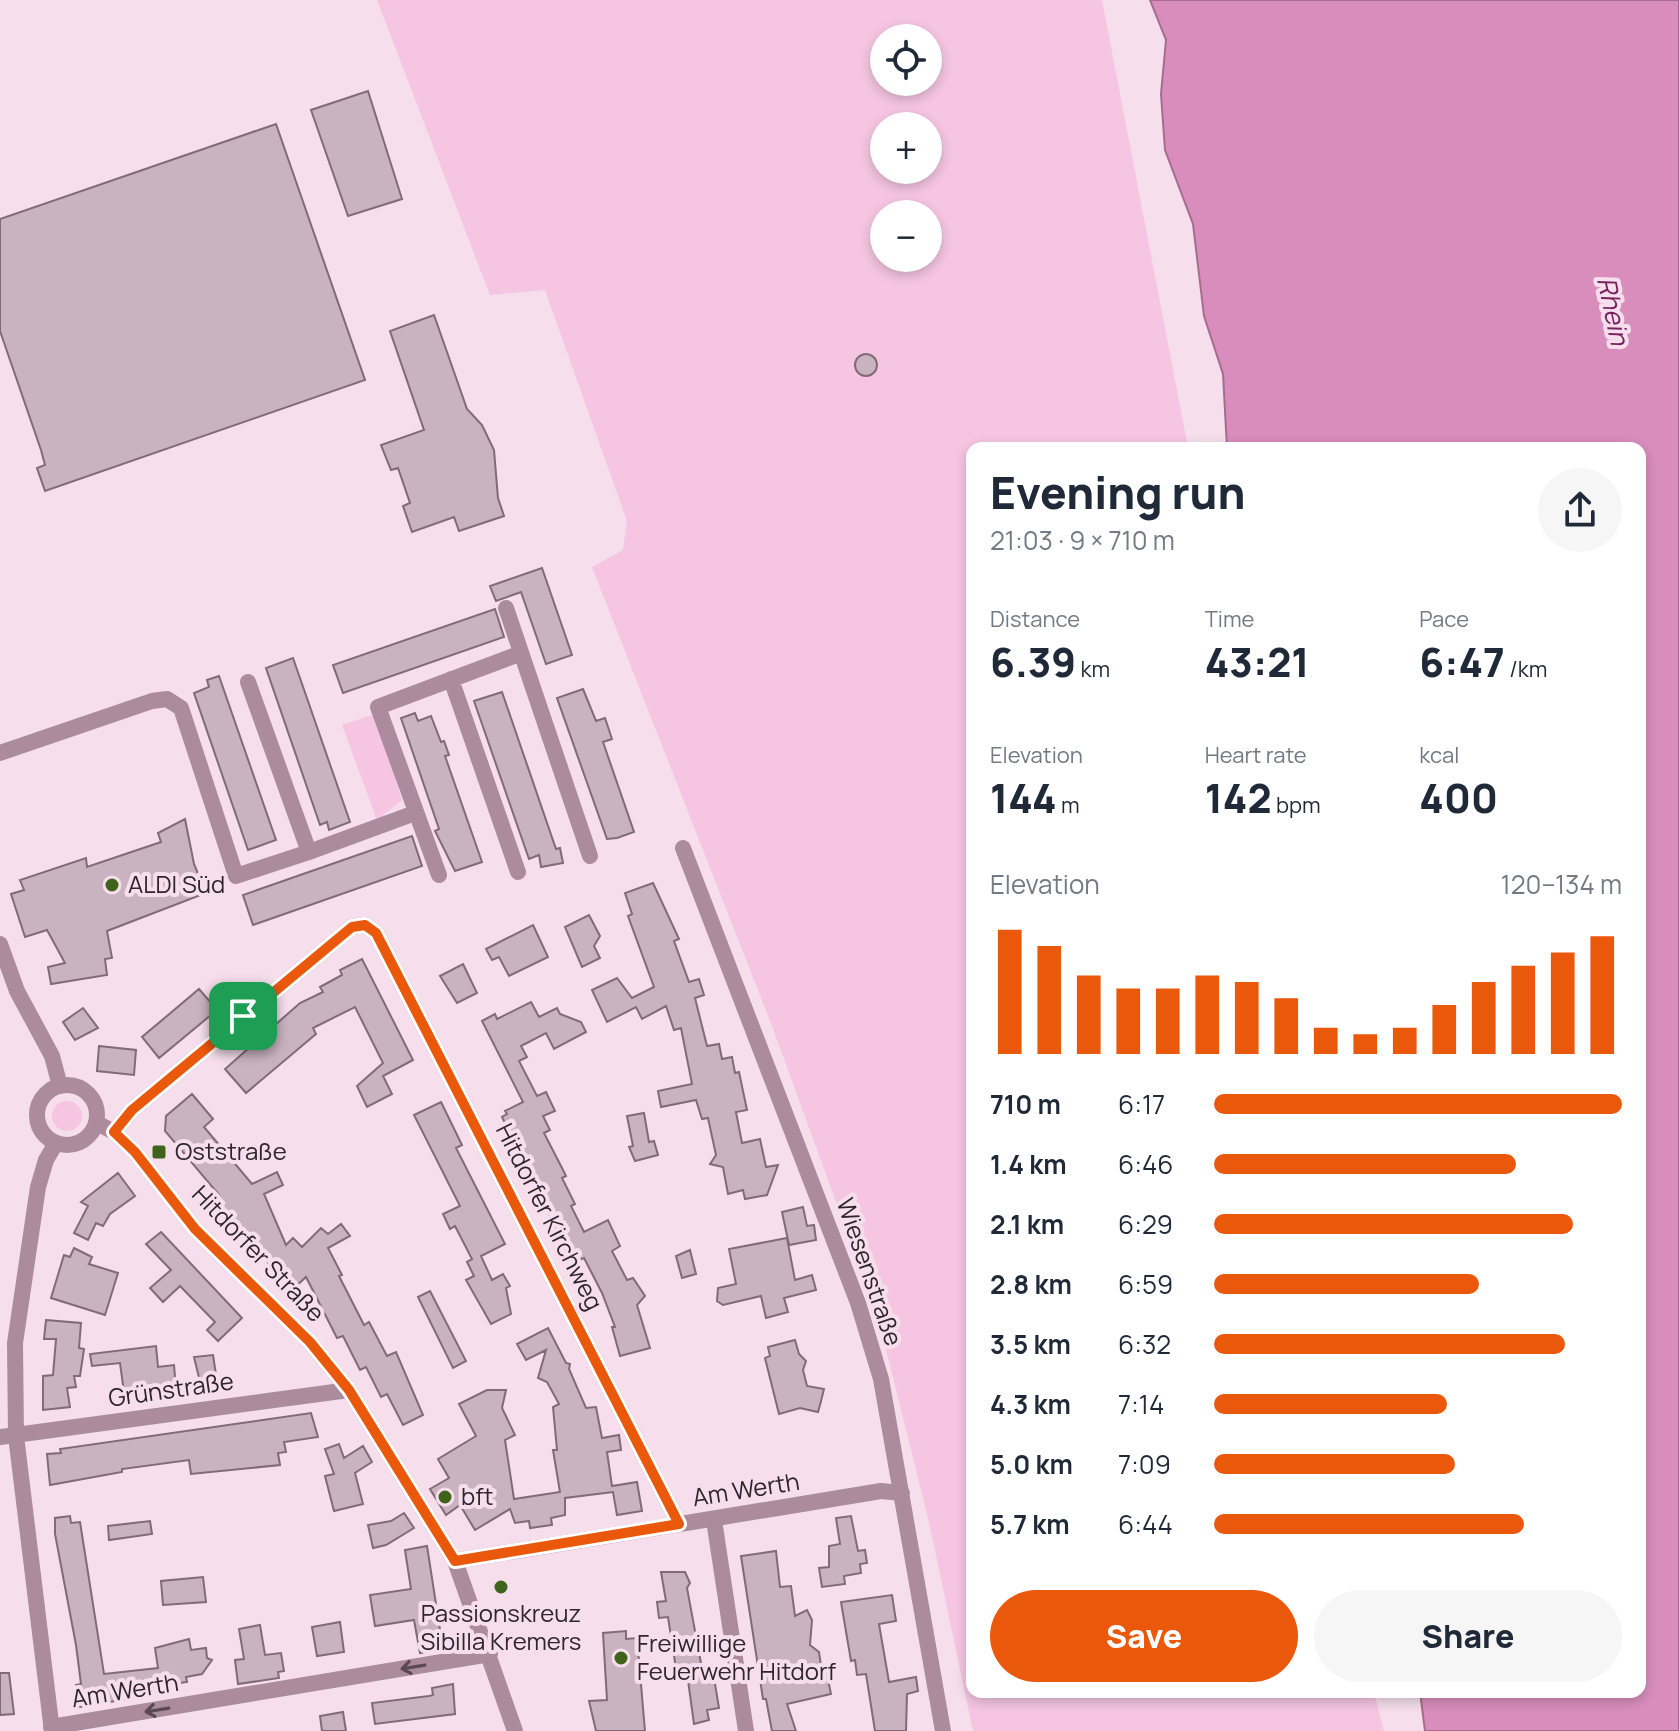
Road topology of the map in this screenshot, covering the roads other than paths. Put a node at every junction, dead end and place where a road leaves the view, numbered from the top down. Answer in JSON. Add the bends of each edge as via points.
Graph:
{"nodes":[{"id":1,"x":506,"y":608,"type":"dead end"},
{"id":2,"x":519,"y":654,"type":"junction"},
{"id":3,"x":451,"y":679,"type":"junction"},
{"id":4,"x":248,"y":682,"type":"dead end"},
{"id":5,"x":0,"y":753,"type":"edge"},
{"id":6,"x":415,"y":813,"type":"junction"},
{"id":7,"x":683,"y":848,"type":"dead end"},
{"id":8,"x":309,"y":852,"type":"junction"},
{"id":9,"x":590,"y":856,"type":"dead end"},
{"id":10,"x":518,"y":872,"type":"dead end"},
{"id":11,"x":439,"y":875,"type":"dead end"},
{"id":12,"x":0,"y":944,"type":"edge"},
{"id":13,"x":17,"y":991,"type":"junction"},
{"id":14,"x":0,"y":999,"type":"edge"},
{"id":15,"x":60,"y":1086,"type":"junction"},
{"id":16,"x":97,"y":1123,"type":"junction"},
{"id":17,"x":114,"y":1132,"type":"junction"},
{"id":18,"x":56,"y":1143,"type":"junction"},
{"id":19,"x":349,"y":1390,"type":"junction"},
{"id":20,"x":8,"y":1436,"type":"edge"},
{"id":21,"x":902,"y":1493,"type":"junction"},
{"id":22,"x":714,"y":1520,"type":"junction"},
{"id":23,"x":679,"y":1524,"type":"junction"},
{"id":24,"x":455,"y":1561,"type":"junction"},
{"id":25,"x":490,"y":1654,"type":"junction"},
{"id":26,"x":52,"y":1729,"type":"edge"},
{"id":27,"x":515,"y":1731,"type":"edge"},
{"id":28,"x":746,"y":1731,"type":"edge"},
{"id":29,"x":943,"y":1731,"type":"edge"}],
"edges":[{"from":1,"to":2,"type":"street"},
{"from":2,"to":3,"type":"street"},
{"from":2,"to":9,"type":"street"},
{"from":3,"to":6,"type":"street","via":[[378,707]]},
{"from":3,"to":10,"type":"street"},
{"from":4,"to":8,"type":"street"},
{"from":5,"to":8,"type":"street","via":[[167,699],[181,708],[236,876]]},
{"from":6,"to":8,"type":"street"},
{"from":6,"to":11,"type":"street"},
{"from":7,"to":21,"type":"street","name":"Wiesenstraße","via":[[858,1303],[881,1379]]},
{"from":12,"to":13,"type":"street"},
{"from":13,"to":14,"type":"street"},
{"from":13,"to":15,"type":"street","via":[[52,1056]]},
{"from":15,"to":16,"type":"street","via":[[89,1094]]},
{"from":15,"to":18,"type":"street","via":[[41,1101],[37,1113],[46,1137]]},
{"from":16,"to":17,"type":"street","name":"Hitdorfer Straße"},
{"from":16,"to":18,"type":"street","via":[[81,1142]]},
{"from":17,"to":19,"type":"street","name":"Hitdorfer Straße","via":[[195,1229],[310,1342]]},
{"from":17,"to":23,"type":"street","name":"Hitdorfer Kirchweg","via":[[132,1110],[352,927],[365,925],[376,933]]},
{"from":18,"to":20,"type":"street","via":[[38,1187],[15,1343]]},
{"from":19,"to":20,"type":"street","name":"Grünstraße"},
{"from":19,"to":24,"type":"street","name":"Hitdorfer Straße"},
{"from":20,"to":26,"type":"street"},
{"from":21,"to":22,"type":"street","name":"Am Werth","via":[[881,1491]]},
{"from":21,"to":29,"type":"street","name":"Wiesenstraße"},
{"from":22,"to":23,"type":"street","name":"Am Werth"},
{"from":22,"to":28,"type":"street"},
{"from":23,"to":24,"type":"street","name":"Am Werth"},
{"from":24,"to":25,"type":"street","name":"Hitdorfer Straße"},
{"from":25,"to":26,"type":"street","name":"Am Werth","one_way":true},
{"from":25,"to":27,"type":"street","name":"Hitdorfer Straße"}]}
